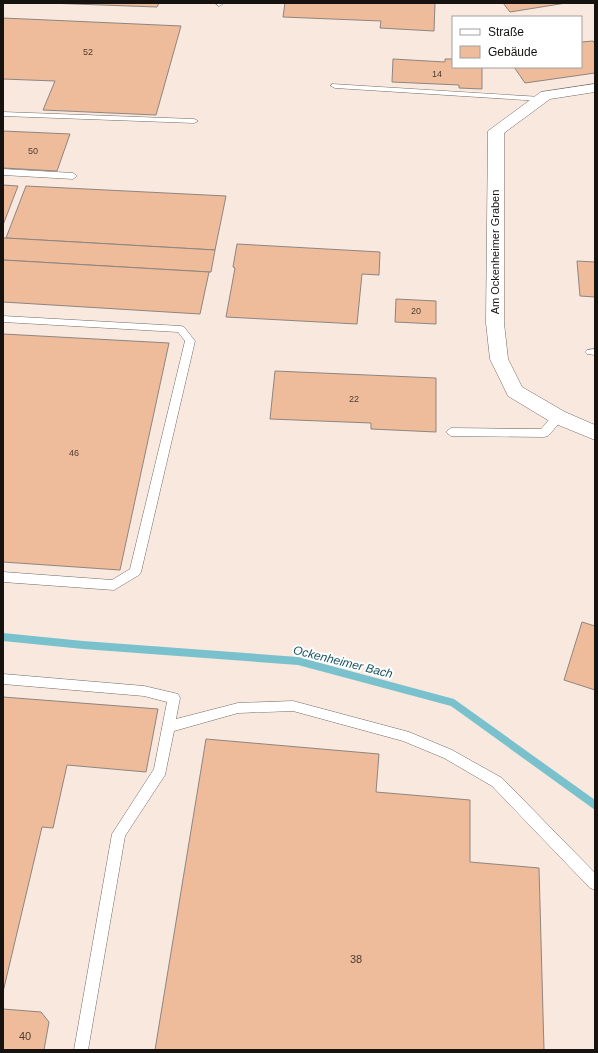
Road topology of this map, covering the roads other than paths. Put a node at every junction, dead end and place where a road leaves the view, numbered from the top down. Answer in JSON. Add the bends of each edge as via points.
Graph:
{"nodes":[{"id":1,"x":335,"y":86,"type":"dead end"},
{"id":2,"x":595,"y":88,"type":"edge"},
{"id":3,"x":541,"y":99,"type":"junction"},
{"id":4,"x":3,"y":114,"type":"edge"},
{"id":5,"x":194,"y":121,"type":"dead end"},
{"id":6,"x":3,"y":172,"type":"edge"},
{"id":7,"x":73,"y":176,"type":"dead end"},
{"id":8,"x":3,"y":319,"type":"edge"},
{"id":9,"x":558,"y":417,"type":"junction"},
{"id":10,"x":451,"y":432,"type":"dead end"},
{"id":11,"x":595,"y":432,"type":"edge"},
{"id":12,"x":3,"y":577,"type":"edge"},
{"id":13,"x":3,"y":679,"type":"edge"},
{"id":14,"x":168,"y":727,"type":"junction"},
{"id":15,"x":595,"y":883,"type":"edge"},
{"id":16,"x":81,"y":1050,"type":"edge"}],
"edges":[{"from":1,"to":3,"type":"lane"},
{"from":2,"to":3,"type":"street","name":"Am Ockenheimer Graben","via":[[546,95]]},
{"from":3,"to":9,"type":"street","name":"Am Ockenheimer Graben","via":[[496,131],[495,323],[499,359],[515,391]]},
{"from":4,"to":5,"type":"lane"},
{"from":6,"to":7,"type":"lane"},
{"from":8,"to":12,"type":"lane","via":[[181,329],[190,341],[135,572],[114,585]]},
{"from":9,"to":10,"type":"lane","via":[[544,433]]},
{"from":9,"to":11,"type":"street","name":"Am Ockenheimer Graben"},
{"from":13,"to":14,"type":"lane","via":[[144,691],[174,698]]},
{"from":14,"to":15,"type":"lane","via":[[238,708],[292,706],[405,736],[448,754],[497,782]]},
{"from":14,"to":16,"type":"lane","via":[[160,771],[119,834]]}]}
